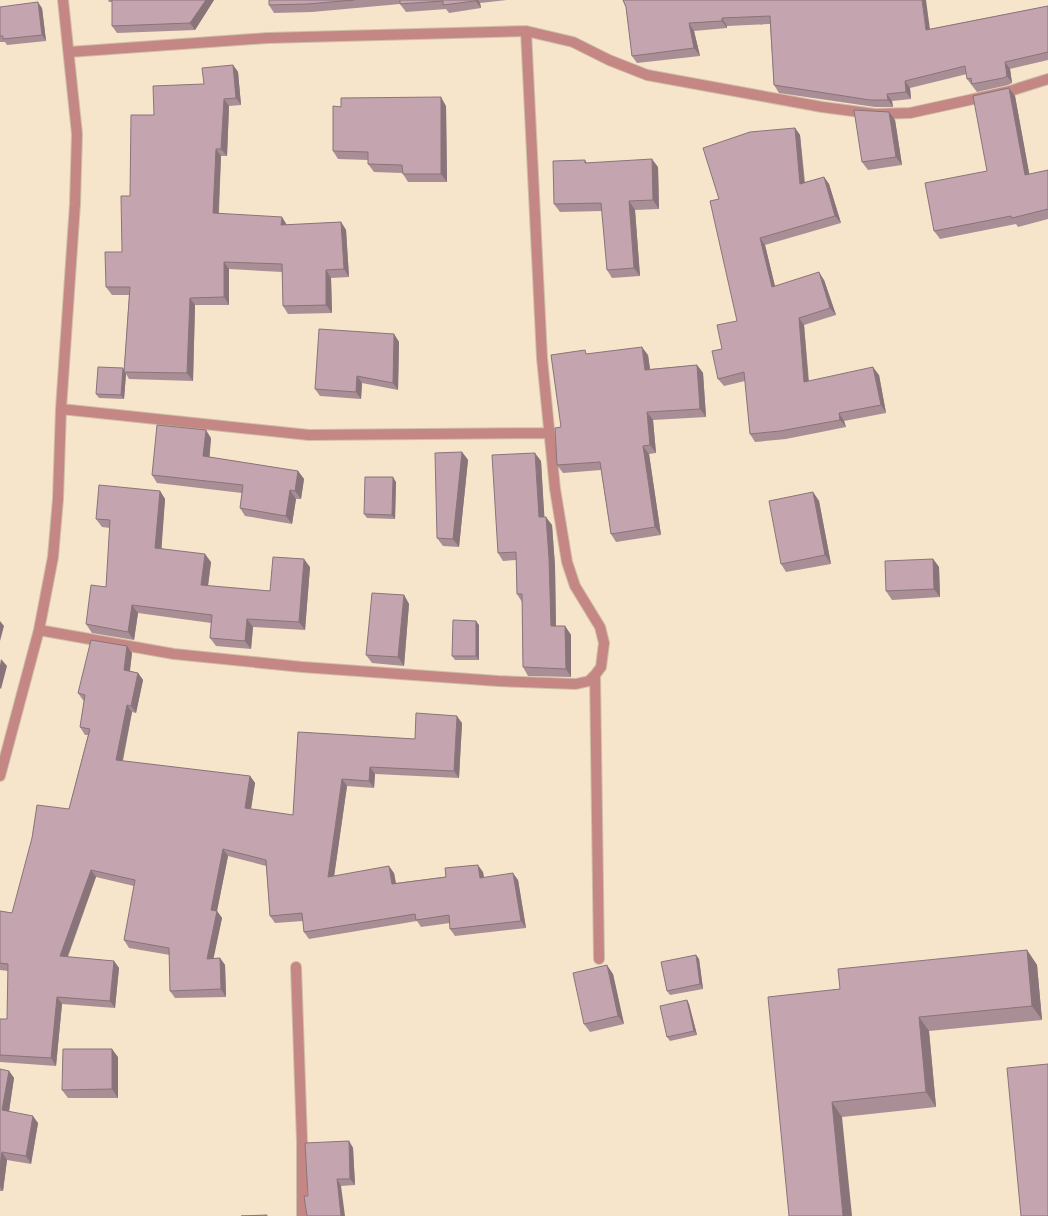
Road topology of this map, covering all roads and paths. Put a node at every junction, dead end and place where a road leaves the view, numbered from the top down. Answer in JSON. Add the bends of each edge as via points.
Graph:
{"nodes":[{"id":1,"x":63,"y":0,"type":"edge"},
{"id":2,"x":526,"y":31,"type":"junction"},
{"id":3,"x":70,"y":52,"type":"junction"},
{"id":4,"x":1048,"y":79,"type":"edge"},
{"id":5,"x":61,"y":409,"type":"junction"},
{"id":6,"x":550,"y":433,"type":"junction"},
{"id":7,"x":39,"y":630,"type":"junction"},
{"id":8,"x":595,"y":675,"type":"junction"},
{"id":9,"x":0,"y":776,"type":"edge"},
{"id":10,"x":599,"y":959,"type":"dead end"},
{"id":11,"x":296,"y":967,"type":"dead end"},
{"id":12,"x":302,"y":1216,"type":"edge"}],
"edges":[{"from":1,"to":3,"type":"street"},
{"from":2,"to":3,"type":"street","via":[[267,38]]},
{"from":2,"to":4,"type":"street","via":[[573,42],[647,75],[822,107],[875,114],[910,113],[1010,91]]},
{"from":2,"to":6,"type":"street","via":[[542,358]]},
{"from":3,"to":5,"type":"street","via":[[77,134]]},
{"from":5,"to":6,"type":"street","via":[[309,435]]},
{"from":5,"to":7,"type":"street","via":[[53,558]]},
{"from":6,"to":8,"type":"street","via":[[566,562],[575,586],[600,627],[604,643],[601,667]]},
{"from":7,"to":8,"type":"street","via":[[174,654],[302,667],[498,682],[568,684],[584,683]]},
{"from":7,"to":9,"type":"street"},
{"from":8,"to":10,"type":"street"},
{"from":11,"to":12,"type":"street"}]}
